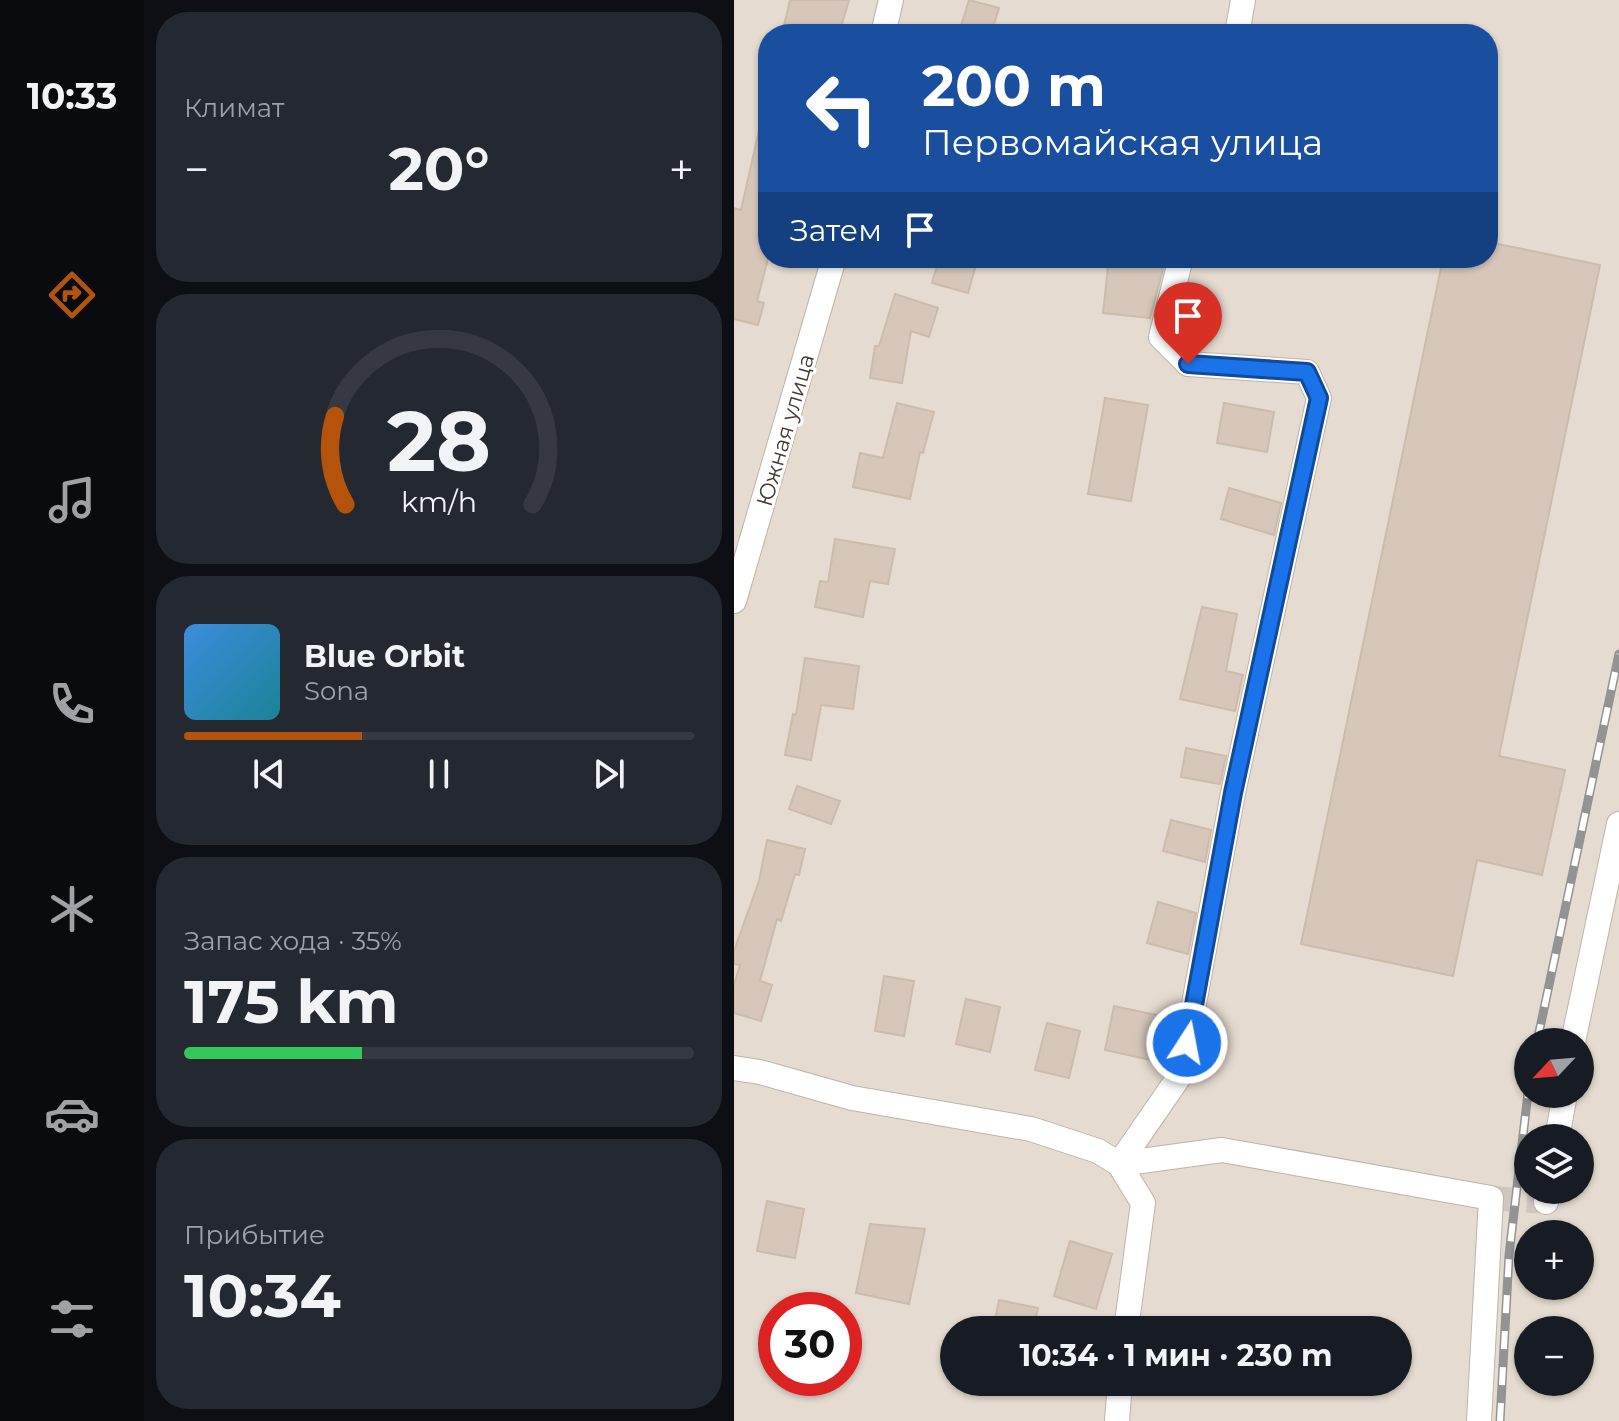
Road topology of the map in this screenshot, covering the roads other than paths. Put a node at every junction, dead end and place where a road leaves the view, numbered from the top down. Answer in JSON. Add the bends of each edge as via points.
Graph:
{"nodes":[{"id":1,"x":891,"y":0,"type":"edge"},
{"id":2,"x":1243,"y":0,"type":"edge"},
{"id":3,"x":885,"y":24,"type":"edge"},
{"id":4,"x":1239,"y":24,"type":"edge"},
{"id":5,"x":831,"y":268,"type":"edge"},
{"id":6,"x":1178,"y":268,"type":"edge"},
{"id":7,"x":734,"y":601,"type":"edge"},
{"id":8,"x":1619,"y":824,"type":"edge"},
{"id":9,"x":1576,"y":1028,"type":"edge"},
{"id":10,"x":734,"y":1068,"type":"edge"},
{"id":11,"x":1119,"y":1164,"type":"junction"},
{"id":12,"x":1128,"y":1316,"type":"edge"},
{"id":13,"x":1119,"y":1396,"type":"edge"},
{"id":14,"x":1117,"y":1421,"type":"edge"},
{"id":15,"x":1479,"y":1421,"type":"edge"}],
"edges":[{"from":1,"to":3,"type":"street"},
{"from":2,"to":4,"type":"street"},
{"from":5,"to":7,"type":"street","name":"Южная улица"},
{"from":6,"to":11,"type":"street","via":[[1161,337],[1188,364],[1307,372],[1319,398],[1233,793],[1181,1074]]},
{"from":8,"to":9,"type":"street"},
{"from":10,"to":11,"type":"street","via":[[852,1098],[1031,1129],[1098,1151]]},
{"from":11,"to":12,"type":"street","via":[[1143,1203]]},
{"from":11,"to":15,"type":"street","via":[[1222,1150],[1491,1198]]},
{"from":13,"to":14,"type":"street"}]}
